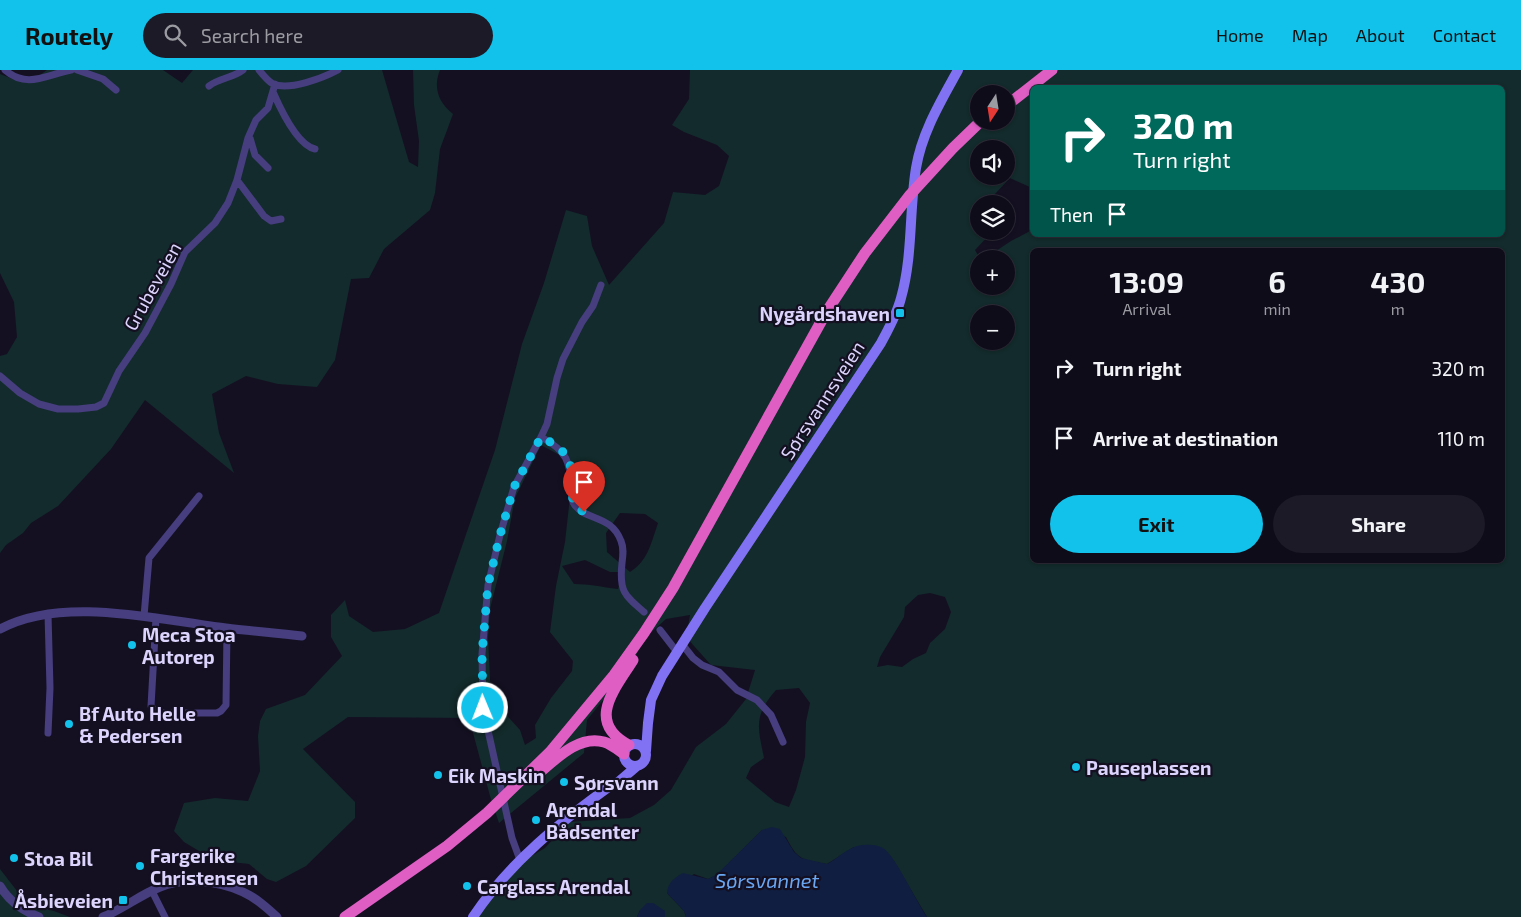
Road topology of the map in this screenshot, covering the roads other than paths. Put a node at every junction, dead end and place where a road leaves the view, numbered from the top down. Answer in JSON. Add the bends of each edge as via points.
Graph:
{"nodes":[{"id":1,"x":4,"y":70,"type":"edge"},
{"id":2,"x":71,"y":70,"type":"edge"},
{"id":3,"x":77,"y":70,"type":"edge"},
{"id":4,"x":243,"y":70,"type":"edge"},
{"id":5,"x":259,"y":70,"type":"edge"},
{"id":6,"x":338,"y":70,"type":"edge"},
{"id":7,"x":958,"y":70,"type":"edge"},
{"id":8,"x":1052,"y":70,"type":"edge"},
{"id":9,"x":1039,"y":71,"type":"edge"},
{"id":10,"x":322,"y":74,"type":"edge"},
{"id":11,"x":275,"y":84,"type":"junction"},
{"id":12,"x":1033,"y":85,"type":"edge"},
{"id":13,"x":209,"y":86,"type":"dead end"},
{"id":14,"x":1030,"y":87,"type":"edge"},
{"id":15,"x":116,"y":90,"type":"dead end"},
{"id":16,"x":1015,"y":91,"type":"edge"},
{"id":17,"x":272,"y":92,"type":"junction"},
{"id":18,"x":1015,"y":99,"type":"edge"},
{"id":19,"x":972,"y":130,"type":"edge"},
{"id":20,"x":980,"y":130,"type":"edge"},
{"id":21,"x":248,"y":138,"type":"junction"},
{"id":22,"x":315,"y":150,"type":"dead end"},
{"id":23,"x":268,"y":168,"type":"dead end"},
{"id":24,"x":238,"y":180,"type":"junction"},
{"id":25,"x":281,"y":219,"type":"dead end"},
{"id":26,"x":601,"y":285,"type":"dead end"},
{"id":27,"x":0,"y":376,"type":"edge"},
{"id":28,"x":541,"y":437,"type":"junction"},
{"id":29,"x":199,"y":496,"type":"dead end"},
{"id":30,"x":644,"y":612,"type":"dead end"},
{"id":31,"x":48,"y":614,"type":"junction"},
{"id":32,"x":144,"y":616,"type":"junction"},
{"id":33,"x":156,"y":618,"type":"junction"},
{"id":34,"x":227,"y":628,"type":"junction"},
{"id":35,"x":0,"y":629,"type":"edge"},
{"id":36,"x":660,"y":630,"type":"dead end"},
{"id":37,"x":302,"y":636,"type":"dead end"},
{"id":38,"x":679,"y":648,"type":"junction"},
{"id":39,"x":639,"y":650,"type":"junction"},
{"id":40,"x":648,"y":723,"type":"junction"},
{"id":41,"x":48,"y":733,"type":"dead end"},
{"id":42,"x":783,"y":742,"type":"dead end"},
{"id":43,"x":627,"y":750,"type":"junction"},
{"id":44,"x":646,"y":751,"type":"junction"},
{"id":45,"x":637,"y":766,"type":"junction"},
{"id":46,"x":524,"y":782,"type":"junction"},
{"id":47,"x":613,"y":784,"type":"junction"},
{"id":48,"x":488,"y":815,"type":"junction"},
{"id":49,"x":520,"y":860,"type":"junction"},
{"id":50,"x":0,"y":886,"type":"edge"},
{"id":51,"x":152,"y":891,"type":"junction"},
{"id":52,"x":39,"y":917,"type":"edge"},
{"id":53,"x":103,"y":917,"type":"edge"},
{"id":54,"x":165,"y":917,"type":"edge"},
{"id":55,"x":277,"y":917,"type":"edge"},
{"id":56,"x":345,"y":917,"type":"edge"},
{"id":57,"x":356,"y":917,"type":"edge"},
{"id":58,"x":473,"y":917,"type":"edge"}],
"edges":[{"from":1,"to":2,"type":"street","via":[[27,80]]},
{"from":3,"to":15,"type":"street","via":[[102,79]]},
{"from":4,"to":13,"type":"street"},
{"from":5,"to":11,"type":"street"},
{"from":6,"to":10,"type":"street"},
{"from":7,"to":38,"type":"main road","name":"Sørsvannsveien","via":[[925,134],[916,168],[906,278],[896,312],[881,343]]},
{"from":8,"to":12,"type":"highway"},
{"from":9,"to":16,"type":"highway"},
{"from":10,"to":11,"type":"street","via":[[298,85]]},
{"from":11,"to":17,"type":"street","name":"Grubeveien"},
{"from":14,"to":18,"type":"highway"},
{"from":17,"to":21,"type":"street","name":"Grubeveien","via":[[268,108],[256,120]]},
{"from":17,"to":22,"type":"street","via":[[304,144]]},
{"from":19,"to":46,"type":"highway","via":[[909,196],[865,253],[827,311],[673,588],[644,633],[614,675]]},
{"from":20,"to":39,"type":"highway","via":[[909,204],[868,259],[830,318],[676,594]]},
{"from":21,"to":23,"type":"street","via":[[258,159]]},
{"from":21,"to":24,"type":"street","name":"Grubeveien"},
{"from":24,"to":25,"type":"street","via":[[264,216],[271,220]]},
{"from":24,"to":27,"type":"street","name":"Grubeveien","via":[[215,223],[185,252],[145,333],[119,371],[104,403],[78,409],[58,409],[39,404]]},
{"from":26,"to":28,"type":"street","via":[[563,359]]},
{"from":28,"to":30,"type":"street","via":[[568,459],[574,505],[609,523],[618,534],[623,547],[622,587],[630,600]]},
{"from":28,"to":49,"type":"street","via":[[514,487],[500,535],[488,585],[482,654],[483,708],[512,838]]},
{"from":29,"to":32,"type":"street","via":[[149,558]]},
{"from":31,"to":32,"type":"street","via":[[94,612]]},
{"from":31,"to":35,"type":"street","via":[[24,618]]},
{"from":31,"to":41,"type":"street"},
{"from":32,"to":33,"type":"street"},
{"from":33,"to":34,"type":"street"},
{"from":33,"to":34,"type":"street","via":[[152,706],[155,711],[163,713],[217,713],[224,709]]},
{"from":34,"to":37,"type":"street"},
{"from":36,"to":38,"type":"street"},
{"from":38,"to":40,"type":"main road","name":"Sørsvannsveien","via":[[653,694]]},
{"from":38,"to":42,"type":"street","via":[[702,666],[719,672],[737,690],[757,700],[771,715]]},
{"from":39,"to":43,"type":"highway","via":[[606,709],[608,727]]},
{"from":39,"to":46,"type":"highway","via":[[579,728]]},
{"from":40,"to":43,"type":"main road","name":"Sørsvannsveien"},
{"from":40,"to":44,"type":"main road","name":"Sørsvannsveien"},
{"from":43,"to":44,"type":"main road","via":[[642,745]]},
{"from":43,"to":45,"type":"main road","via":[[629,764]]},
{"from":43,"to":46,"type":"highway","via":[[589,741],[571,747]]},
{"from":43,"to":47,"type":"main road","name":"Sørsvannsveien"},
{"from":44,"to":45,"type":"main road","via":[[645,761]]},
{"from":45,"to":47,"type":"main road"},
{"from":46,"to":48,"type":"highway"},
{"from":47,"to":49,"type":"main road","via":[[570,814]]},
{"from":48,"to":56,"type":"highway"},
{"from":48,"to":57,"type":"highway","via":[[448,852]]},
{"from":49,"to":58,"type":"main road"},
{"from":50,"to":52,"type":"street","via":[[12,901]]},
{"from":51,"to":53,"type":"street"},
{"from":51,"to":54,"type":"street"},
{"from":51,"to":55,"type":"street","via":[[166,884],[181,882],[220,885],[243,892]]}]}
